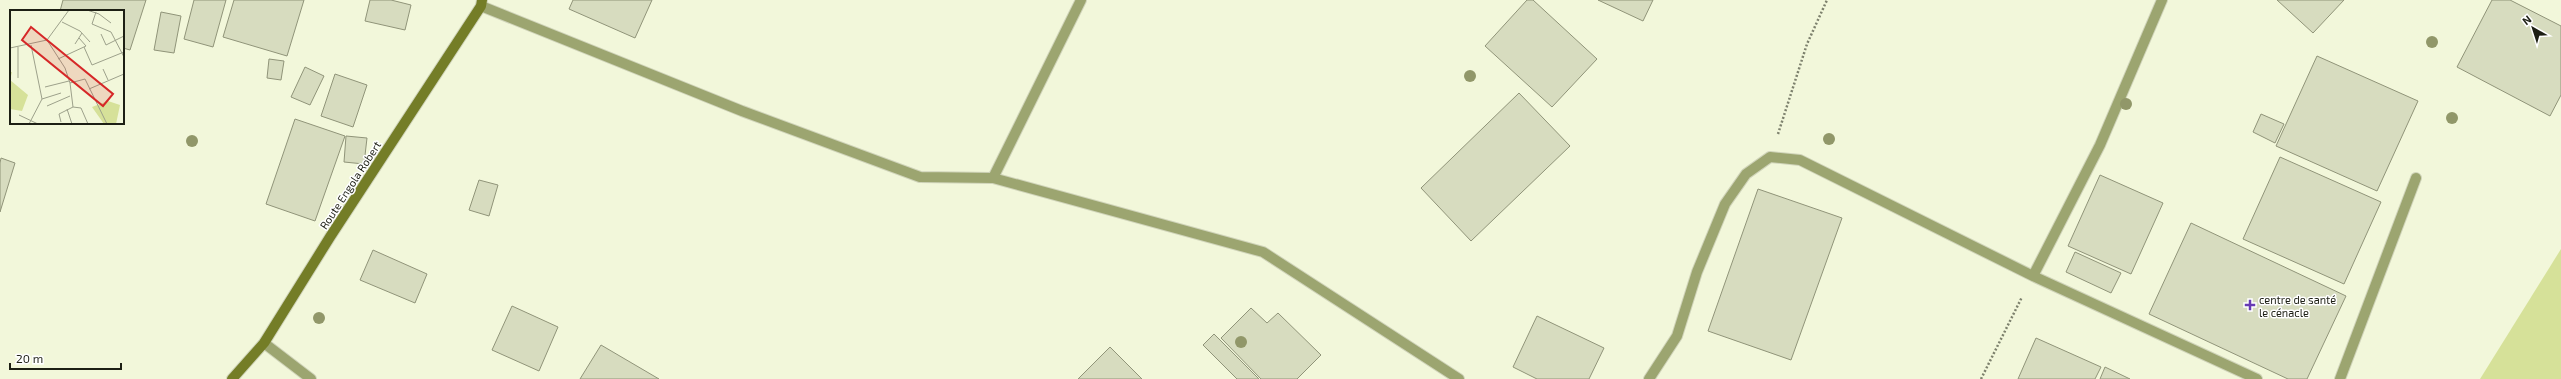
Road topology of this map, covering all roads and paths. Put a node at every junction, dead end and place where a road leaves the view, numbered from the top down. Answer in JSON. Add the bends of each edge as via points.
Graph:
{"nodes":[{"id":1,"x":1081,"y":0,"type":"edge"},
{"id":2,"x":1827,"y":0,"type":"edge"},
{"id":3,"x":2162,"y":0,"type":"edge"},
{"id":4,"x":482,"y":3,"type":"edge"},
{"id":5,"x":1770,"y":157,"type":"junction"},
{"id":6,"x":993,"y":178,"type":"junction"},
{"id":7,"x":2416,"y":178,"type":"dead end"},
{"id":8,"x":2033,"y":276,"type":"junction"},
{"id":9,"x":264,"y":343,"type":"junction"},
{"id":10,"x":232,"y":379,"type":"edge"},
{"id":11,"x":311,"y":379,"type":"edge"},
{"id":12,"x":1459,"y":379,"type":"edge"},
{"id":13,"x":1648,"y":379,"type":"edge"},
{"id":14,"x":1981,"y":379,"type":"edge"},
{"id":15,"x":2257,"y":379,"type":"edge"},
{"id":16,"x":2340,"y":379,"type":"edge"}],
"edges":[{"from":1,"to":6,"type":"street"},
{"from":2,"to":5,"type":"path","via":[[1806,44]]},
{"from":3,"to":8,"type":"street","via":[[2100,145]]},
{"from":4,"to":6,"type":"street","via":[[742,111],[920,177]]},
{"from":4,"to":9,"type":"street","name":"Route Engola Robert"},
{"from":5,"to":8,"type":"street","via":[[1800,160]]},
{"from":5,"to":13,"type":"street","via":[[1746,174],[1725,204],[1697,272],[1677,336]]},
{"from":6,"to":12,"type":"street","via":[[1263,252]]},
{"from":7,"to":16,"type":"street"},
{"from":8,"to":14,"type":"path"},
{"from":8,"to":15,"type":"street"},
{"from":9,"to":10,"type":"street","name":"Route Engola Robert"},
{"from":9,"to":11,"type":"street"}]}
